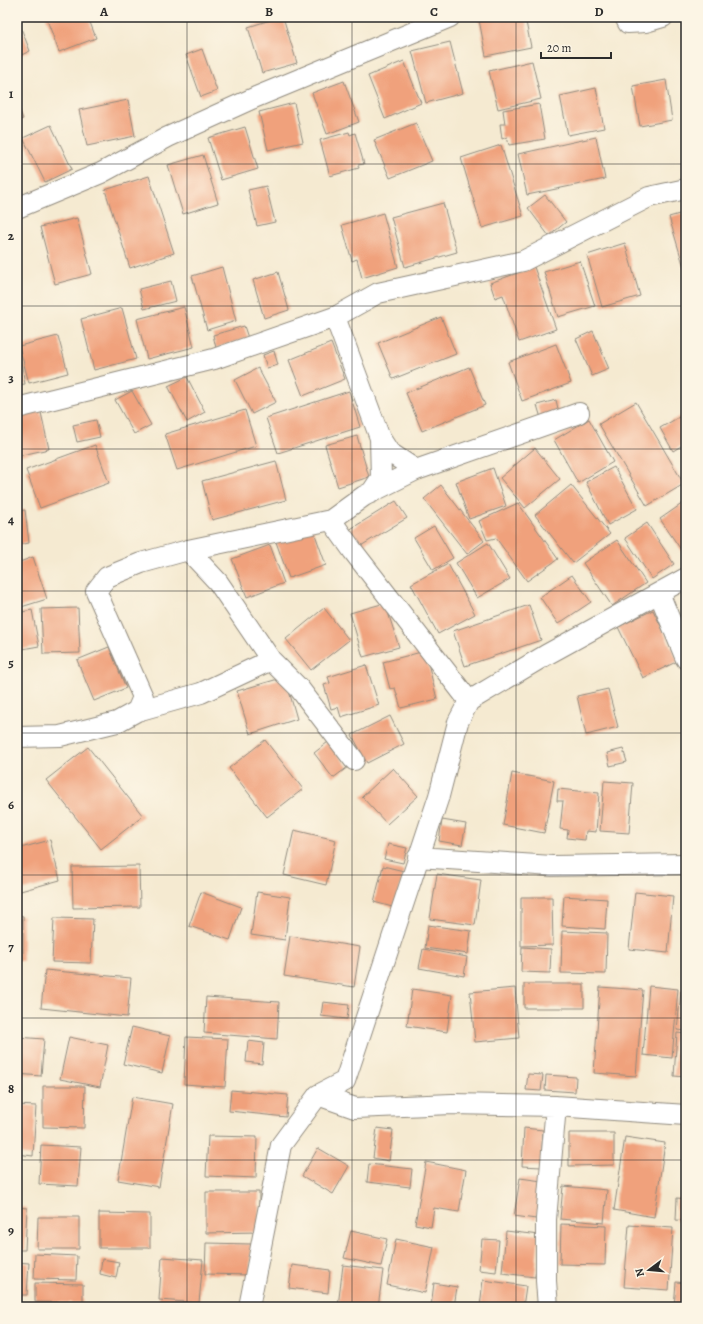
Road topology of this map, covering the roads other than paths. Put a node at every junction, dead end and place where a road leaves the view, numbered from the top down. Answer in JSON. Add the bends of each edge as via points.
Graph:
{"nodes":[{"id":1,"x":450,"y":17,"type":"edge"},
{"id":2,"x":625,"y":17,"type":"edge"},
{"id":3,"x":663,"y":17,"type":"edge"},
{"id":4,"x":686,"y":189,"type":"edge"},
{"id":5,"x":17,"y":208,"type":"edge"},
{"id":6,"x":335,"y":317,"type":"junction"},
{"id":7,"x":17,"y":408,"type":"edge"},
{"id":8,"x":579,"y":413,"type":"dead end"},
{"id":9,"x":380,"y":438,"type":"junction"},
{"id":10,"x":416,"y":470,"type":"junction"},
{"id":11,"x":371,"y":493,"type":"junction"},
{"id":12,"x":331,"y":520,"type":"junction"},
{"id":13,"x":188,"y":550,"type":"junction"},
{"id":14,"x":686,"y":578,"type":"edge"},
{"id":15,"x":659,"y":593,"type":"junction"},
{"id":16,"x":271,"y":660,"type":"junction"},
{"id":17,"x":686,"y":660,"type":"edge"},
{"id":18,"x":469,"y":701,"type":"junction"},
{"id":19,"x":137,"y":711,"type":"junction"},
{"id":20,"x":17,"y":737,"type":"edge"},
{"id":21,"x":354,"y":760,"type":"dead end"},
{"id":22,"x":418,"y":857,"type":"junction"},
{"id":23,"x":686,"y":864,"type":"edge"},
{"id":24,"x":318,"y":1095,"type":"junction"},
{"id":25,"x":556,"y":1106,"type":"junction"},
{"id":26,"x":686,"y":1115,"type":"edge"},
{"id":27,"x":249,"y":1307,"type":"edge"},
{"id":28,"x":548,"y":1307,"type":"edge"}],
"edges":[{"from":1,"to":5,"type":"street","via":[[256,97],[168,137],[101,173]]},
{"from":2,"to":3,"type":"street","via":[[628,23],[646,22]]},
{"from":4,"to":6,"type":"street","via":[[649,198],[523,261],[378,293]]},
{"from":6,"to":7,"type":"street","via":[[214,359]]},
{"from":6,"to":9,"type":"street"},
{"from":8,"to":10,"type":"street"},
{"from":9,"to":10,"type":"street","via":[[389,452]]},
{"from":9,"to":11,"type":"street","via":[[381,478]]},
{"from":10,"to":11,"type":"street"},
{"from":11,"to":12,"type":"street"},
{"from":12,"to":13,"type":"street"},
{"from":12,"to":18,"type":"street"},
{"from":13,"to":16,"type":"street","via":[[218,582]]},
{"from":13,"to":19,"type":"street","via":[[141,563],[107,577],[96,590],[143,697]]},
{"from":14,"to":15,"type":"street"},
{"from":15,"to":17,"type":"street"},
{"from":15,"to":18,"type":"street"},
{"from":16,"to":19,"type":"street","via":[[201,693]]},
{"from":16,"to":21,"type":"street","via":[[299,688]]},
{"from":18,"to":22,"type":"street","via":[[458,722],[439,796]]},
{"from":19,"to":20,"type":"street","via":[[117,722],[60,736]]},
{"from":22,"to":23,"type":"street","via":[[552,866]]},
{"from":22,"to":24,"type":"street","via":[[345,1081]]},
{"from":24,"to":25,"type":"street","via":[[356,1108],[452,1104]]},
{"from":24,"to":27,"type":"street","via":[[281,1145]]},
{"from":25,"to":26,"type":"street"},
{"from":25,"to":28,"type":"street","via":[[546,1219]]}]}
